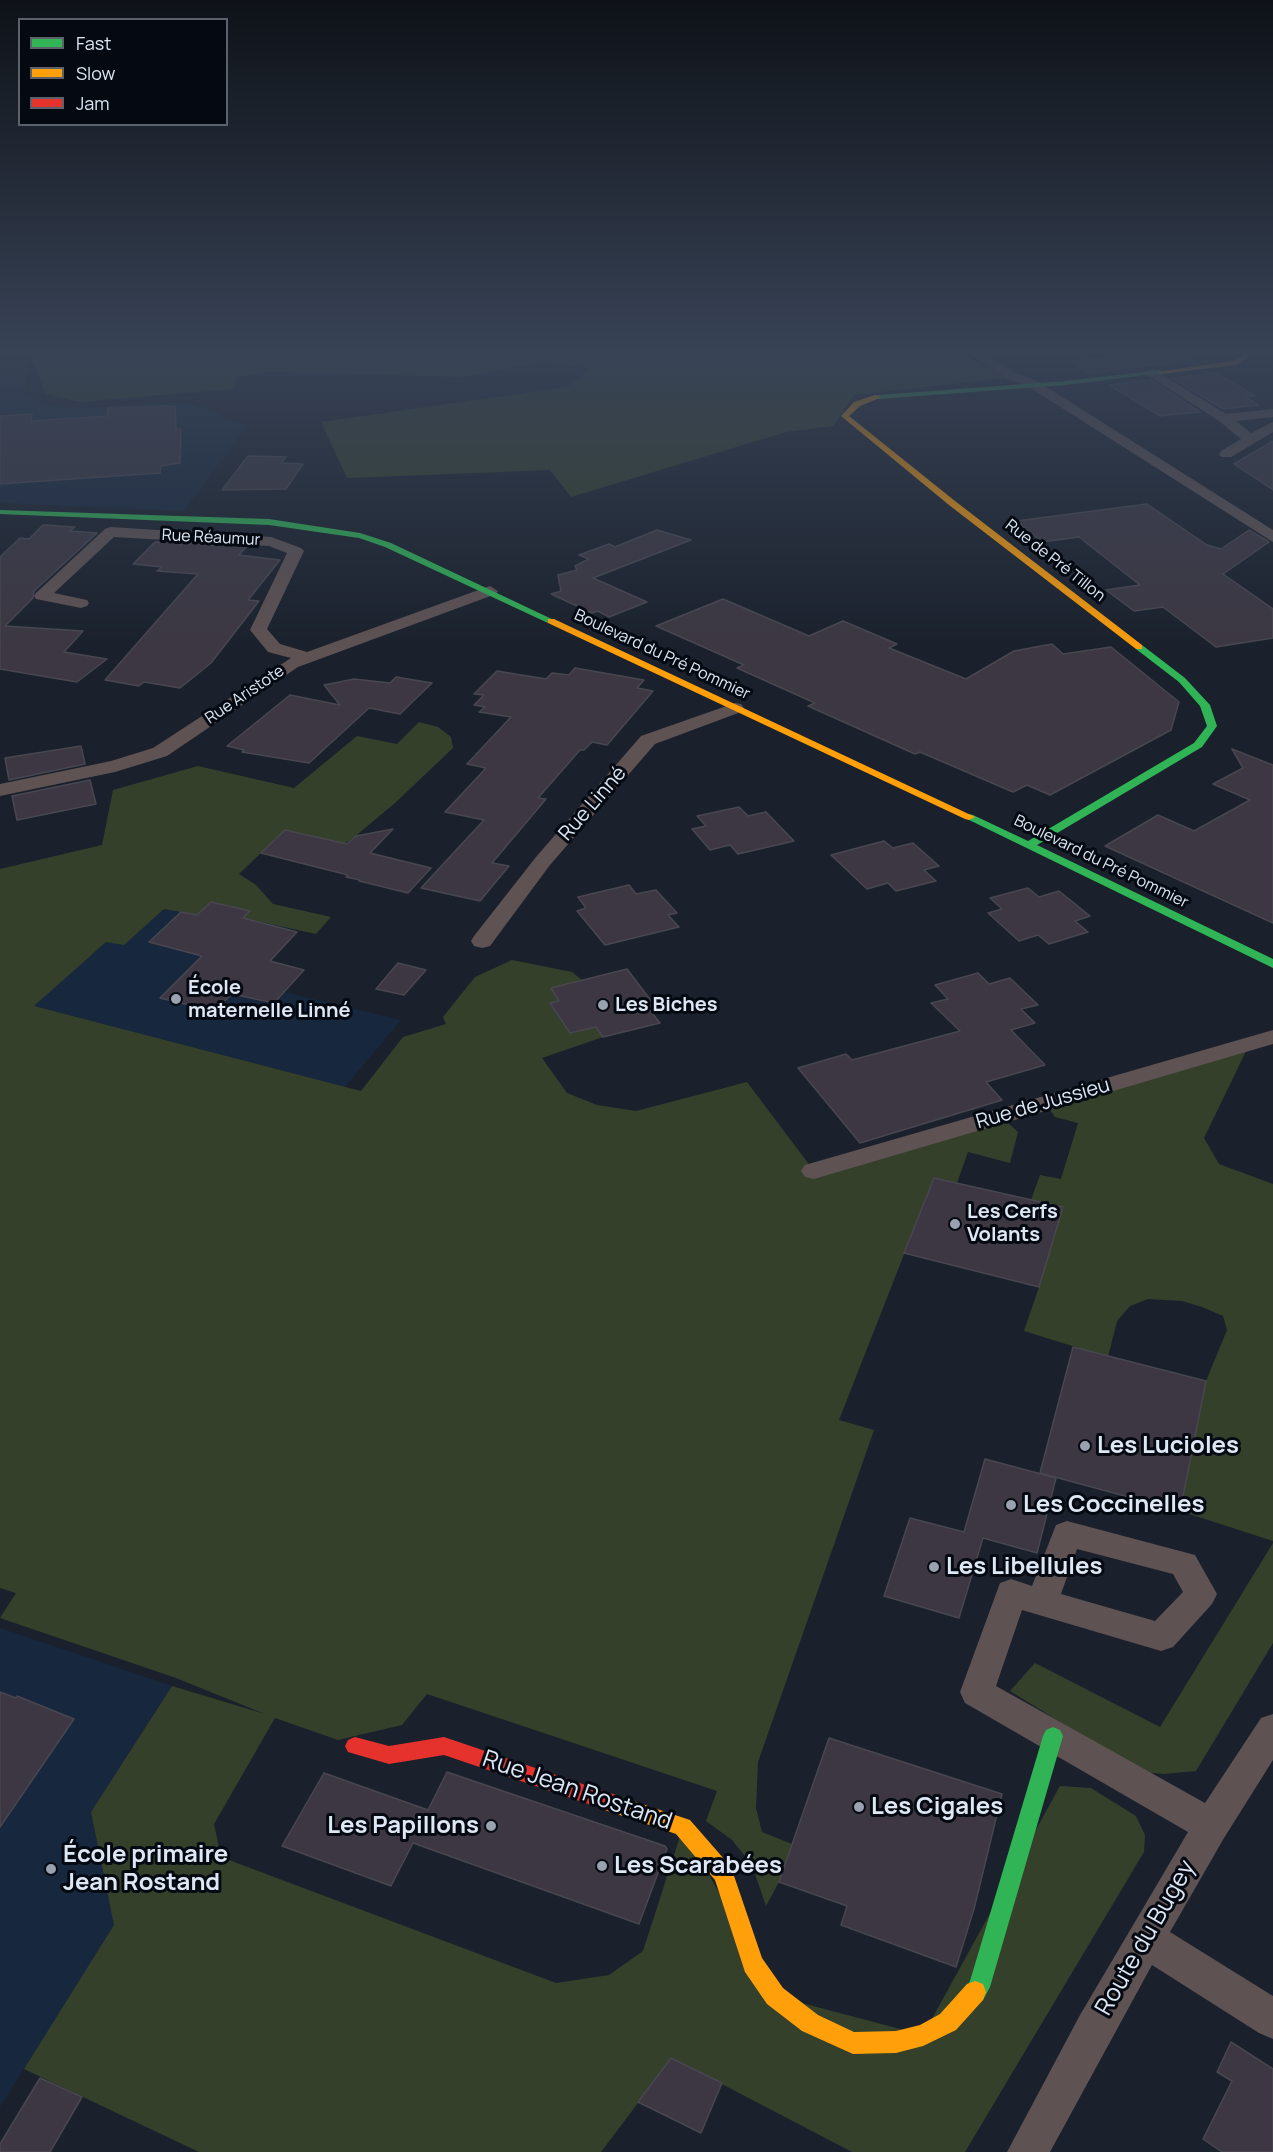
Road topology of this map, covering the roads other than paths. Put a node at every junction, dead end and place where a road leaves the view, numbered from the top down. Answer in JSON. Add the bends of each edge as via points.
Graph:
{"nodes":[{"id":1,"x":889,"y":451,"type":"edge"},
{"id":2,"x":1139,"y":451,"type":"edge"},
{"id":3,"x":1230,"y":451,"type":"edge"},
{"id":4,"x":1226,"y":454,"type":"dead end"},
{"id":5,"x":0,"y":512,"type":"edge"},
{"id":6,"x":1273,"y":537,"type":"edge"},
{"id":7,"x":490,"y":591,"type":"junction"},
{"id":8,"x":81,"y":603,"type":"dead end"},
{"id":9,"x":308,"y":657,"type":"junction"},
{"id":10,"x":735,"y":708,"type":"junction"},
{"id":11,"x":0,"y":790,"type":"edge"},
{"id":12,"x":1029,"y":845,"type":"junction"},
{"id":13,"x":482,"y":941,"type":"dead end"},
{"id":14,"x":1273,"y":964,"type":"edge"},
{"id":15,"x":1273,"y":1037,"type":"edge"},
{"id":16,"x":814,"y":1171,"type":"dead end"},
{"id":17,"x":1042,"y":1602,"type":"dead end"},
{"id":18,"x":1273,"y":1729,"type":"edge"},
{"id":19,"x":1053,"y":1736,"type":"junction"},
{"id":20,"x":355,"y":1746,"type":"dead end"},
{"id":21,"x":1211,"y":1826,"type":"junction"},
{"id":22,"x":1146,"y":1939,"type":"junction"},
{"id":23,"x":1273,"y":2019,"type":"edge"},
{"id":24,"x":1028,"y":2152,"type":"edge"}],
"edges":[{"from":1,"to":12,"type":"street","name":"Rue de Pré Tillon","via":[[1182,680],[1205,705],[1212,726],[1198,745]]},
{"from":2,"to":6,"type":"street"},
{"from":3,"to":4,"type":"street"},
{"from":5,"to":7,"type":"street","name":"Boulevard du Pré Pommier","via":[[223,520],[322,529],[388,545]]},
{"from":7,"to":9,"type":"street","name":"Rue Aristote"},
{"from":7,"to":10,"type":"street","name":"Boulevard du Pré Pommier"},
{"from":8,"to":9,"type":"street","name":"Rue Réaumur","via":[[42,596],[110,532],[271,542],[296,551],[258,630],[274,648]]},
{"from":9,"to":11,"type":"street","name":"Rue Aristote","via":[[292,663],[160,752],[115,766]]},
{"from":10,"to":12,"type":"street","name":"Boulevard du Pré Pommier"},
{"from":10,"to":13,"type":"street","name":"Rue Linné","via":[[648,740],[543,861]]},
{"from":12,"to":14,"type":"street","name":"Boulevard du Pré Pommier"},
{"from":15,"to":16,"type":"street","name":"Rue de Jussieu"},
{"from":17,"to":19,"type":"street","via":[[1011,1593],[977,1692]]},
{"from":18,"to":21,"type":"street","name":"Route du Bugey"},
{"from":19,"to":20,"type":"street","name":"Rue Jean Rostand","via":[[979,1987],[948,2022],[923,2035],[896,2042],[853,2043],[810,2023],[775,1996],[753,1964],[724,1874],[683,1827],[444,1746],[389,1755]]},
{"from":19,"to":21,"type":"street"},
{"from":21,"to":22,"type":"street","name":"Route du Bugey"},
{"from":22,"to":23,"type":"street"},
{"from":22,"to":24,"type":"street","name":"Route du Bugey"}]}
